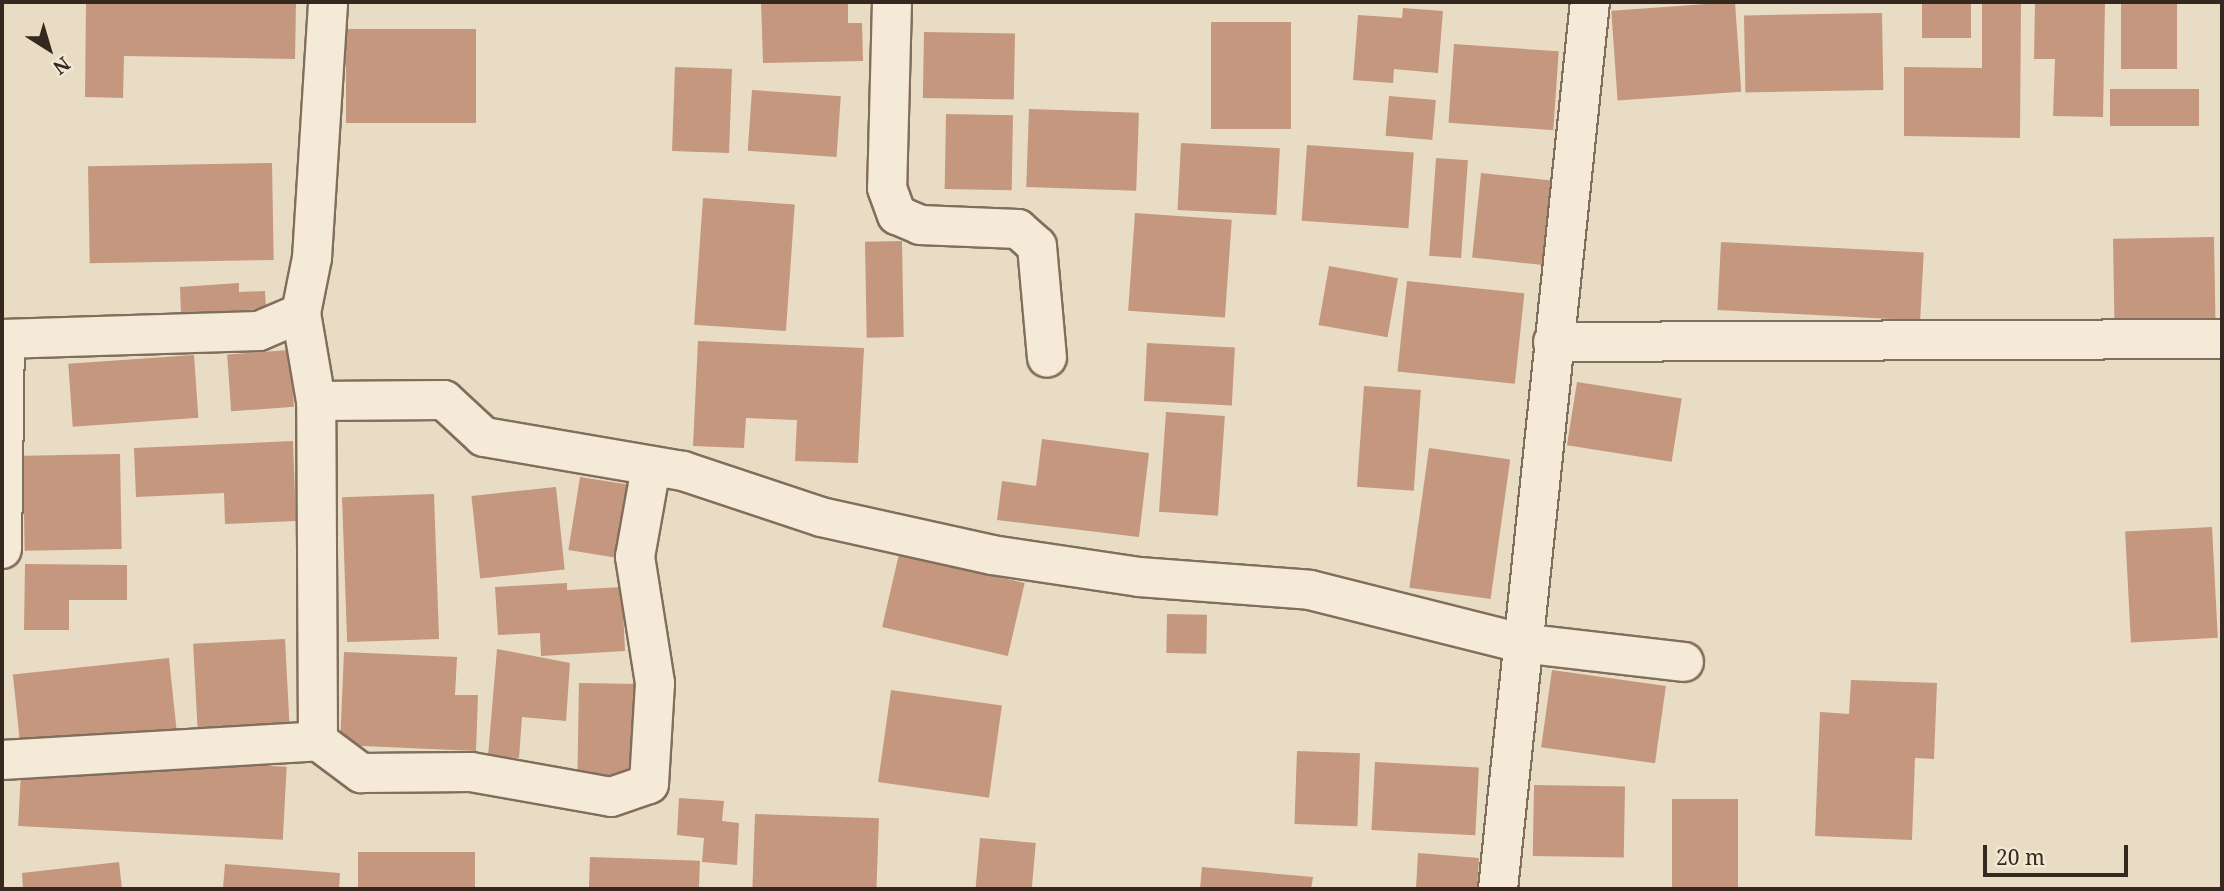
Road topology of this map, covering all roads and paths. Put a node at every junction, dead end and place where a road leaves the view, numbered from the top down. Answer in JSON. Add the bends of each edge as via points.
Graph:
{"nodes":[{"id":1,"x":328,"y":2,"type":"edge"},
{"id":2,"x":892,"y":2,"type":"edge"},
{"id":3,"x":1590,"y":2,"type":"edge"},
{"id":4,"x":300,"y":313,"type":"junction"},
{"id":5,"x":3,"y":339,"type":"edge"},
{"id":6,"x":2222,"y":339,"type":"edge"},
{"id":7,"x":1553,"y":342,"type":"junction"},
{"id":8,"x":1047,"y":358,"type":"dead end"},
{"id":9,"x":316,"y":401,"type":"junction"},
{"id":10,"x":651,"y":467,"type":"junction"},
{"id":11,"x":2,"y":549,"type":"edge"},
{"id":12,"x":1521,"y":643,"type":"junction"},
{"id":13,"x":1684,"y":662,"type":"dead end"},
{"id":14,"x":318,"y":741,"type":"junction"},
{"id":15,"x":2,"y":760,"type":"edge"},
{"id":16,"x":1498,"y":889,"type":"edge"}],
"edges":[{"from":1,"to":4,"type":"street","via":[[312,258]]},
{"from":2,"to":8,"type":"street","via":[[887,188],[897,215],[920,225],[1018,229],[1037,246]]},
{"from":3,"to":7,"type":"street"},
{"from":4,"to":5,"type":"street","via":[[259,331]]},
{"from":4,"to":9,"type":"street"},
{"from":5,"to":11,"type":"street"},
{"from":6,"to":7,"type":"street"},
{"from":7,"to":12,"type":"street"},
{"from":9,"to":10,"type":"street","via":[[444,400],[484,438]]},
{"from":9,"to":14,"type":"street"},
{"from":10,"to":12,"type":"street","via":[[821,517],[992,555],[1139,577],[1310,590]]},
{"from":10,"to":14,"type":"street","via":[[635,558],[655,682],[649,784],[611,797],[471,772],[361,773]]},
{"from":12,"to":13,"type":"street"},
{"from":12,"to":16,"type":"street"},
{"from":14,"to":15,"type":"street"}]}
